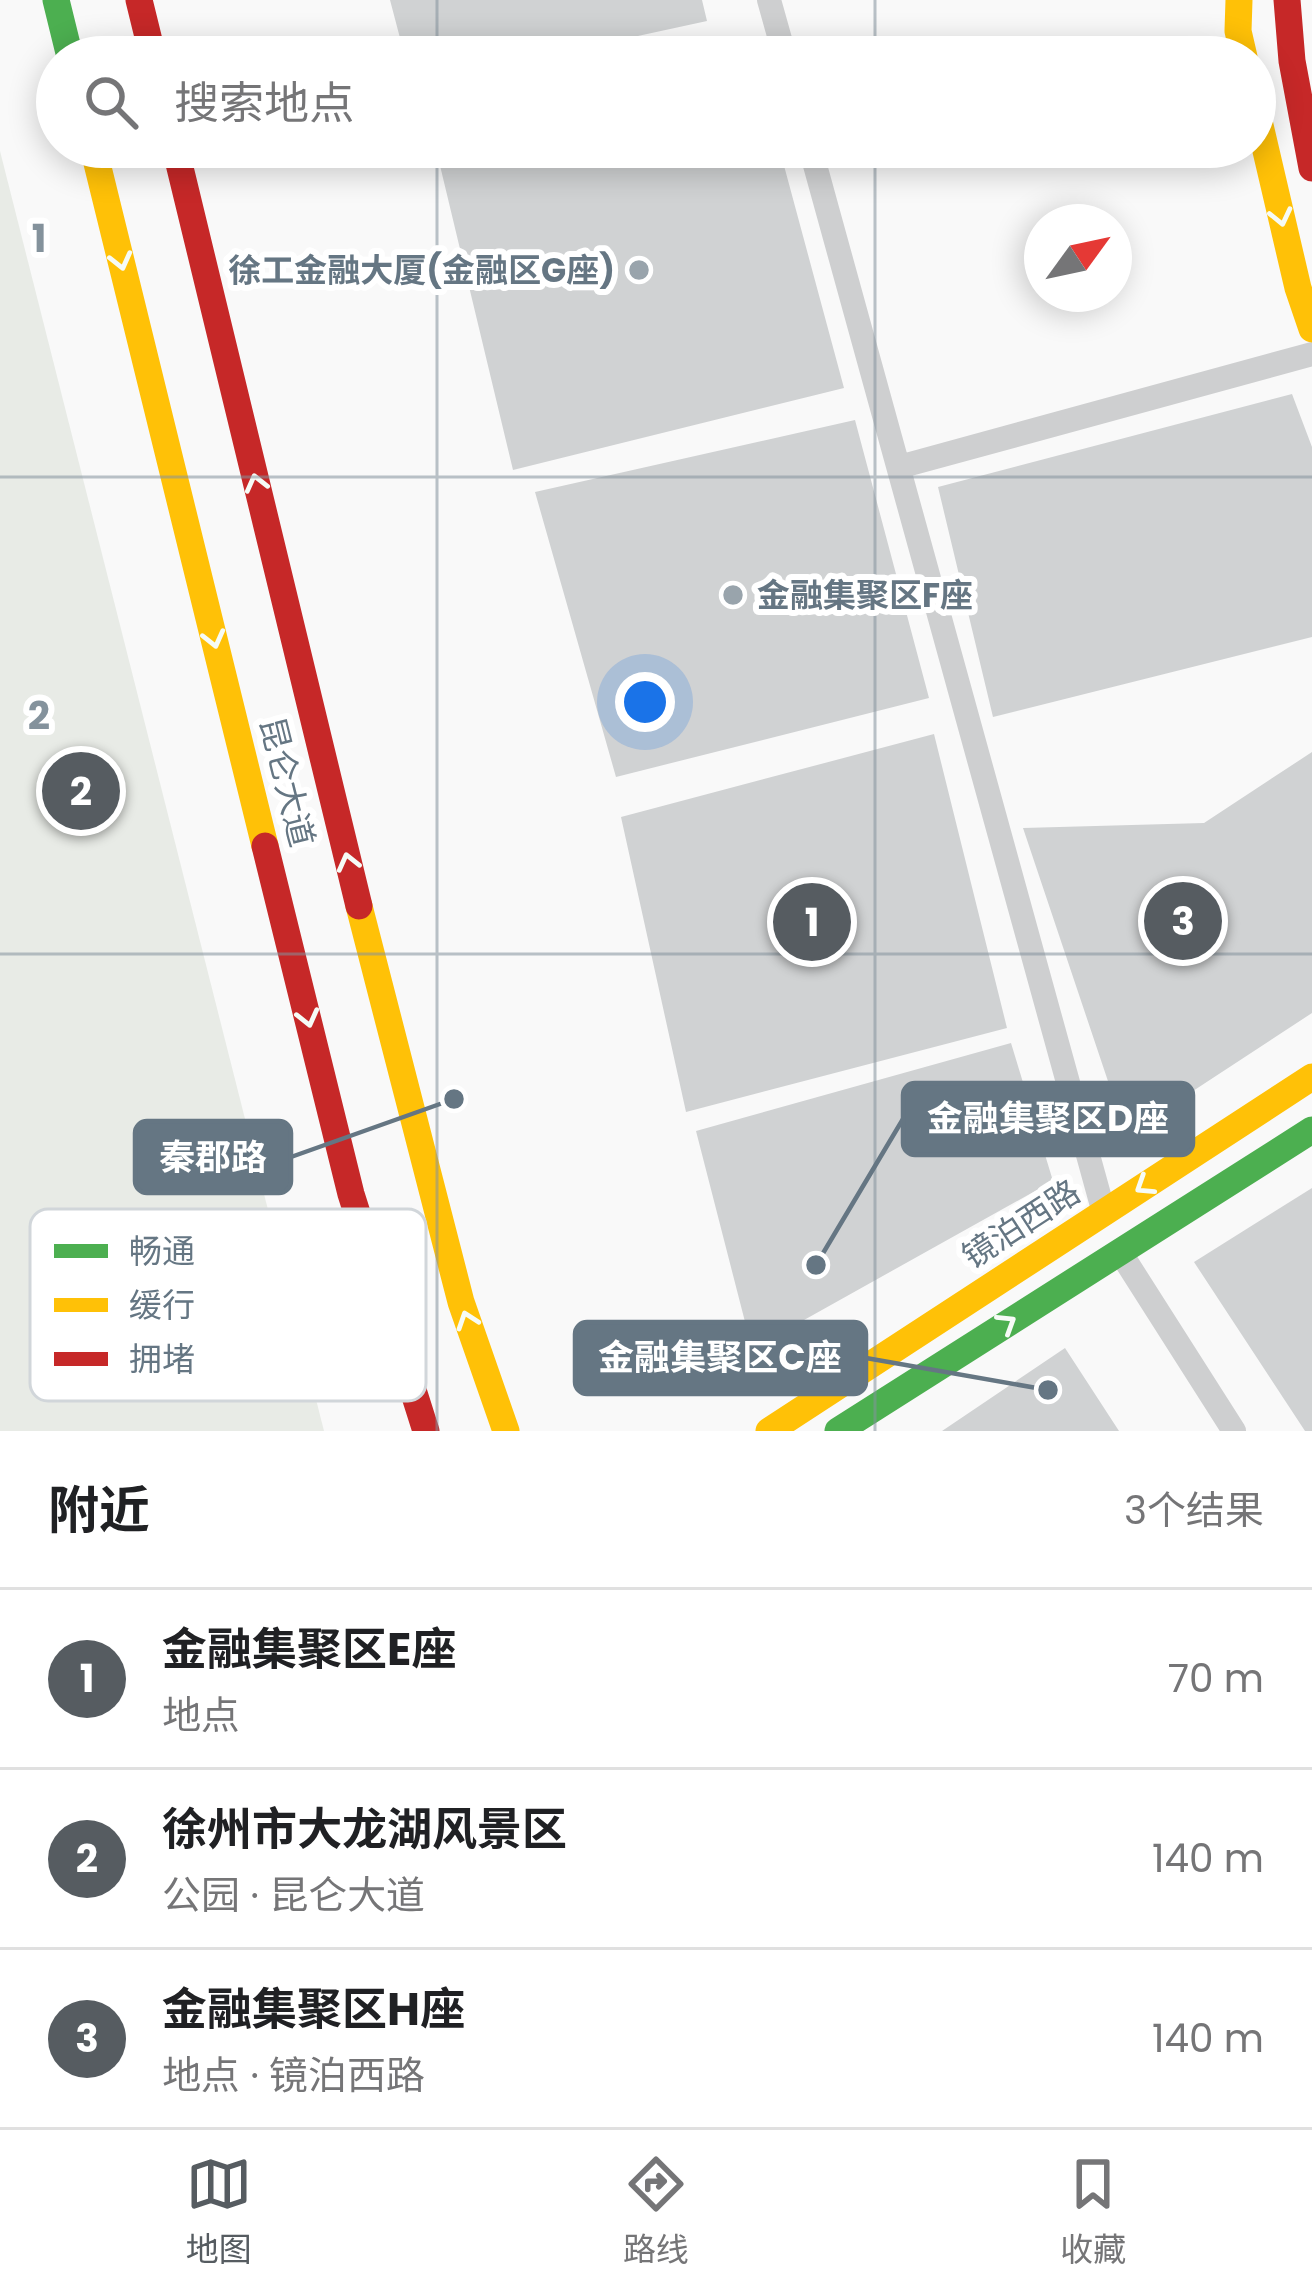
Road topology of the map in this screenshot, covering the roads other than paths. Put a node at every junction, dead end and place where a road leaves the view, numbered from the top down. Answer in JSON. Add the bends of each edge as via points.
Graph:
{"nodes":[{"id":1,"x":56,"y":0,"type":"edge"},
{"id":2,"x":139,"y":0,"type":"edge"},
{"id":3,"x":769,"y":0,"type":"edge"},
{"id":4,"x":1239,"y":0,"type":"edge"},
{"id":5,"x":1287,"y":0,"type":"edge"},
{"id":6,"x":65,"y":36,"type":"edge"},
{"id":7,"x":148,"y":36,"type":"edge"},
{"id":8,"x":779,"y":36,"type":"edge"},
{"id":9,"x":1239,"y":36,"type":"edge"},
{"id":10,"x":98,"y":168,"type":"edge"},
{"id":11,"x":180,"y":168,"type":"edge"},
{"id":12,"x":816,"y":168,"type":"edge"},
{"id":13,"x":1270,"y":168,"type":"edge"},
{"id":14,"x":1312,"y":168,"type":"edge"},
{"id":15,"x":1312,"y":329,"type":"edge"},
{"id":16,"x":1312,"y":354,"type":"edge"},
{"id":17,"x":899,"y":467,"type":"junction"},
{"id":18,"x":1312,"y":1076,"type":"edge"},
{"id":19,"x":1312,"y":1130,"type":"edge"},
{"id":20,"x":357,"y":1209,"type":"edge"},
{"id":21,"x":1104,"y":1213,"type":"junction"},
{"id":22,"x":1120,"y":1252,"type":"junction"},
{"id":23,"x":417,"y":1401,"type":"edge"},
{"id":24,"x":426,"y":1431,"type":"edge"},
{"id":25,"x":506,"y":1431,"type":"edge"},
{"id":26,"x":769,"y":1431,"type":"edge"},
{"id":27,"x":838,"y":1431,"type":"edge"},
{"id":28,"x":1234,"y":1431,"type":"edge"}],
"edges":[{"from":1,"to":6,"type":"main road"},
{"from":2,"to":7,"type":"main road"},
{"from":3,"to":8,"type":"street"},
{"from":4,"to":9,"type":"main road"},
{"from":5,"to":14,"type":"main road"},
{"from":10,"to":20,"type":"main road","name":"昆仑大道","one_way":true},
{"from":25,"to":11,"type":"main road","name":"昆仑大道","one_way":true,"via":[[461,1302],[390,1032]]},
{"from":12,"to":17,"type":"street"},
{"from":13,"to":15,"type":"main road","one_way":true},
{"from":16,"to":17,"type":"street"},
{"from":17,"to":21,"type":"street"},
{"from":18,"to":21,"type":"main road","name":"镜泊西路","one_way":true},
{"from":19,"to":22,"type":"main road"},
{"from":21,"to":26,"type":"main road","name":"镜泊西路"},
{"from":27,"to":22,"type":"main road","one_way":true},
{"from":22,"to":28,"type":"street"},
{"from":23,"to":24,"type":"main road","name":"昆仑大道","one_way":true}]}
